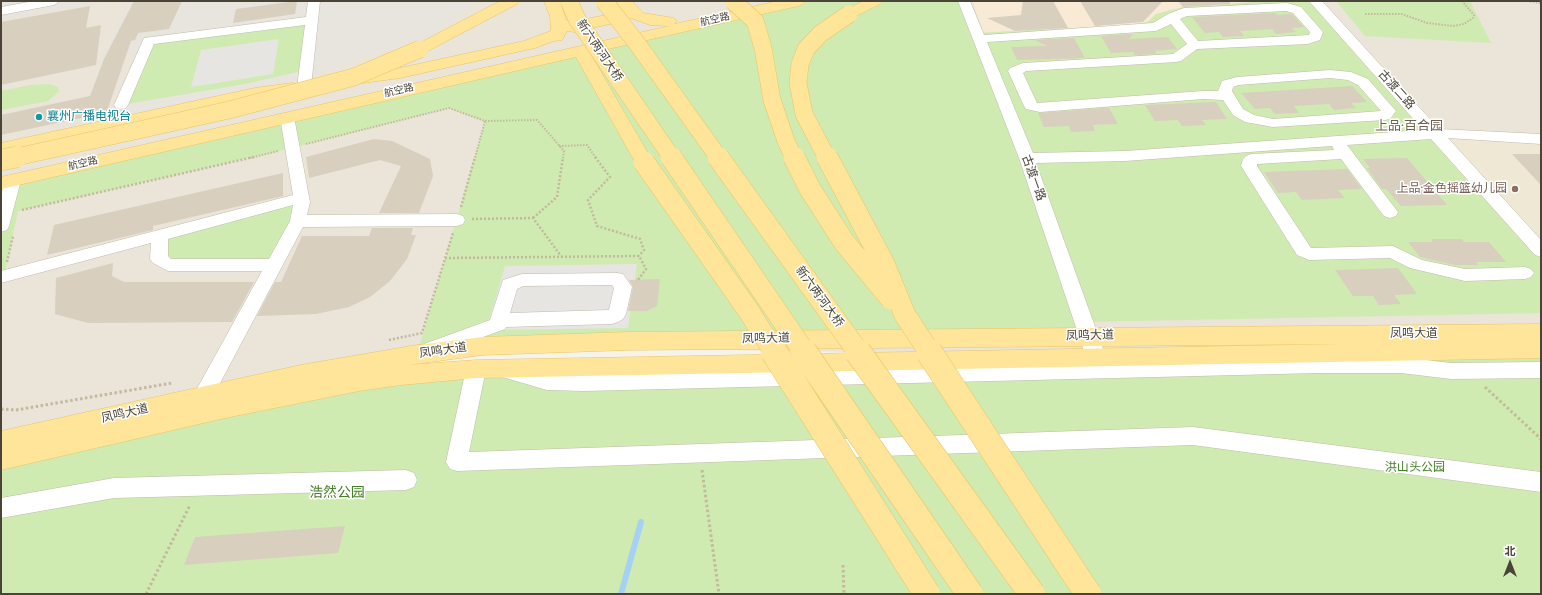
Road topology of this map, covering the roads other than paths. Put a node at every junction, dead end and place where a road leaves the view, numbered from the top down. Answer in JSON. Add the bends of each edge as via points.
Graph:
{"nodes":[{"id":1,"x":54,"y":1,"type":"edge"},
{"id":2,"x":314,"y":1,"type":"edge"},
{"id":3,"x":512,"y":1,"type":"edge"},
{"id":4,"x":552,"y":1,"type":"edge"},
{"id":5,"x":569,"y":1,"type":"edge"},
{"id":6,"x":604,"y":1,"type":"edge"},
{"id":7,"x":733,"y":1,"type":"edge"},
{"id":8,"x":755,"y":1,"type":"edge"},
{"id":9,"x":798,"y":1,"type":"edge"},
{"id":10,"x":875,"y":1,"type":"edge"},
{"id":11,"x":964,"y":1,"type":"edge"},
{"id":12,"x":1316,"y":1,"type":"edge"},
{"id":13,"x":626,"y":4,"type":"edge"},
{"id":14,"x":1,"y":11,"type":"edge"},
{"id":15,"x":1172,"y":17,"type":"junction"},
{"id":16,"x":312,"y":20,"type":"junction"},
{"id":17,"x":669,"y":21,"type":"junction"},
{"id":18,"x":558,"y":29,"type":"junction"},
{"id":19,"x":980,"y":39,"type":"junction"},
{"id":20,"x":1194,"y":45,"type":"junction"},
{"id":21,"x":536,"y":52,"type":"junction"},
{"id":22,"x":581,"y":52,"type":"junction"},
{"id":23,"x":304,"y":87,"type":"junction"},
{"id":24,"x":1228,"y":96,"type":"junction"},
{"id":25,"x":121,"y":105,"type":"dead end"},
{"id":26,"x":287,"y":117,"type":"junction"},
{"id":27,"x":1435,"y":133,"type":"junction"},
{"id":28,"x":1541,"y":140,"type":"edge"},
{"id":29,"x":1335,"y":141,"type":"junction"},
{"id":30,"x":1,"y":150,"type":"edge"},
{"id":31,"x":1345,"y":154,"type":"junction"},
{"id":32,"x":1027,"y":158,"type":"junction"},
{"id":33,"x":1,"y":160,"type":"edge"},
{"id":34,"x":5,"y":178,"type":"edge"},
{"id":35,"x":301,"y":198,"type":"junction"},
{"id":36,"x":1390,"y":212,"type":"dead end"},
{"id":37,"x":457,"y":220,"type":"road end"},
{"id":38,"x":298,"y":221,"type":"junction"},
{"id":39,"x":7,"y":230,"type":"edge"},
{"id":40,"x":160,"y":235,"type":"junction"},
{"id":41,"x":1541,"y":251,"type":"edge"},
{"id":42,"x":274,"y":265,"type":"junction"},
{"id":43,"x":1525,"y":273,"type":"dead end"},
{"id":44,"x":2,"y":276,"type":"edge"},
{"id":45,"x":905,"y":315,"type":"junction"},
{"id":46,"x":499,"y":320,"type":"junction"},
{"id":47,"x":1541,"y":333,"type":"edge"},
{"id":48,"x":1093,"y":347,"type":"junction"},
{"id":49,"x":1541,"y":349,"type":"edge"},
{"id":50,"x":417,"y":354,"type":"junction"},
{"id":51,"x":487,"y":368,"type":"junction"},
{"id":52,"x":1541,"y":370,"type":"edge"},
{"id":53,"x":203,"y":396,"type":"junction"},
{"id":54,"x":1,"y":442,"type":"edge"},
{"id":55,"x":1,"y":459,"type":"edge"},
{"id":56,"x":406,"y":480,"type":"dead end"},
{"id":57,"x":1541,"y":482,"type":"edge"},
{"id":58,"x":1,"y":508,"type":"edge"},
{"id":59,"x":927,"y":594,"type":"edge"},
{"id":60,"x":970,"y":594,"type":"edge"},
{"id":61,"x":1032,"y":594,"type":"edge"},
{"id":62,"x":1088,"y":594,"type":"edge"}],
"edges":[{"from":1,"to":14,"type":"street"},
{"from":2,"to":16,"type":"street"},
{"from":3,"to":33,"type":"main road","bridge":true,"via":[[420,49],[354,77],[229,110]]},
{"from":4,"to":18,"type":"main road","via":[[558,16]]},
{"from":5,"to":60,"type":"main road","name":"新六两河大桥","bridge":true,"via":[[577,19]]},
{"from":6,"to":61,"type":"main road","name":"新六两河大桥","bridge":true},
{"from":7,"to":45,"type":"main road","bridge":true,"via":[[756,21],[774,107],[786,141],[810,189],[844,242]]},
{"from":8,"to":17,"type":"main road","name":"航空路"},
{"from":9,"to":22,"type":"main road","name":"航空路"},
{"from":10,"to":45,"type":"main road","bridge":true,"via":[[849,14],[820,34],[806,49],[800,64],[798,83],[804,114],[884,264]]},
{"from":11,"to":19,"type":"street","name":"古渡一路"},
{"from":12,"to":27,"type":"street","name":"古渡二路"},
{"from":13,"to":17,"type":"main road","via":[[638,16],[650,20]]},
{"from":13,"to":18,"type":"main road","via":[[627,13],[616,18]]},
{"from":15,"to":19,"type":"street","via":[[1156,27]]},
{"from":15,"to":20,"type":"street"},
{"from":15,"to":20,"type":"street","via":[[1184,12],[1201,10],[1287,7],[1297,10],[1316,32],[1315,37],[1308,40]]},
{"from":16,"to":23,"type":"street"},
{"from":16,"to":25,"type":"street","via":[[149,41]]},
{"from":17,"to":21,"type":"main road","name":"航空路"},
{"from":18,"to":21,"type":"main road","via":[[552,44]]},
{"from":18,"to":23,"type":"main road","via":[[529,45],[400,73]]},
{"from":19,"to":32,"type":"street","name":"古渡一路"},
{"from":20,"to":24,"type":"street","via":[[1176,58],[1023,66],[1015,71],[1031,106],[1040,108],[1186,94]]},
{"from":21,"to":34,"type":"main road","name":"航空路"},
{"from":22,"to":26,"type":"main road","name":"航空路"},
{"from":22,"to":59,"type":"main road","bridge":true,"via":[[644,162],[748,310]]},
{"from":23,"to":30,"type":"main road","via":[[256,93]]},
{"from":24,"to":24,"type":"street","via":[[1238,112],[1250,119],[1273,123],[1385,116],[1389,111],[1363,82],[1351,76],[1330,74],[1237,80],[1227,84],[1225,91]]},
{"from":26,"to":34,"type":"main road","name":"航空路"},
{"from":26,"to":35,"type":"street"},
{"from":27,"to":28,"type":"street"},
{"from":27,"to":29,"type":"street"},
{"from":27,"to":41,"type":"street","name":"古渡二路"},
{"from":29,"to":31,"type":"street"},
{"from":29,"to":32,"type":"street","via":[[1125,156]]},
{"from":31,"to":36,"type":"street"},
{"from":31,"to":43,"type":"street","via":[[1251,159],[1248,166],[1303,251],[1309,254],[1393,252],[1416,264],[1465,275]]},
{"from":32,"to":48,"type":"street","name":"古渡一路"},
{"from":34,"to":39,"type":"street"},
{"from":35,"to":38,"type":"street"},
{"from":35,"to":40,"type":"street"},
{"from":37,"to":38,"type":"street"},
{"from":38,"to":42,"type":"street"},
{"from":40,"to":42,"type":"street","via":[[159,259],[168,265]]},
{"from":40,"to":44,"type":"street"},
{"from":42,"to":53,"type":"street"},
{"from":45,"to":62,"type":"main road","bridge":true},
{"from":46,"to":46,"type":"street","via":[[509,285],[522,280],[617,279],[623,287],[617,314],[612,318]]},
{"from":46,"to":50,"type":"street","via":[[498,324]]},
{"from":47,"to":48,"type":"main road","name":"凤鸣大道"},
{"from":48,"to":49,"type":"main road","name":"凤鸣大道"},
{"from":48,"to":50,"type":"main road","name":"凤鸣大道","via":[[629,341],[483,346]]},
{"from":48,"to":51,"type":"main road","name":"凤鸣大道"},
{"from":50,"to":53,"type":"main road","name":"凤鸣大道"},
{"from":51,"to":52,"type":"street","via":[[546,382],[584,383],[1319,365],[1401,365],[1451,371]]},
{"from":51,"to":55,"type":"main road","name":"凤鸣大道","via":[[359,381],[225,408]]},
{"from":51,"to":57,"type":"street","via":[[457,462],[1193,436]]},
{"from":53,"to":54,"type":"main road","name":"凤鸣大道"},
{"from":56,"to":58,"type":"street","via":[[114,488]]}]}
